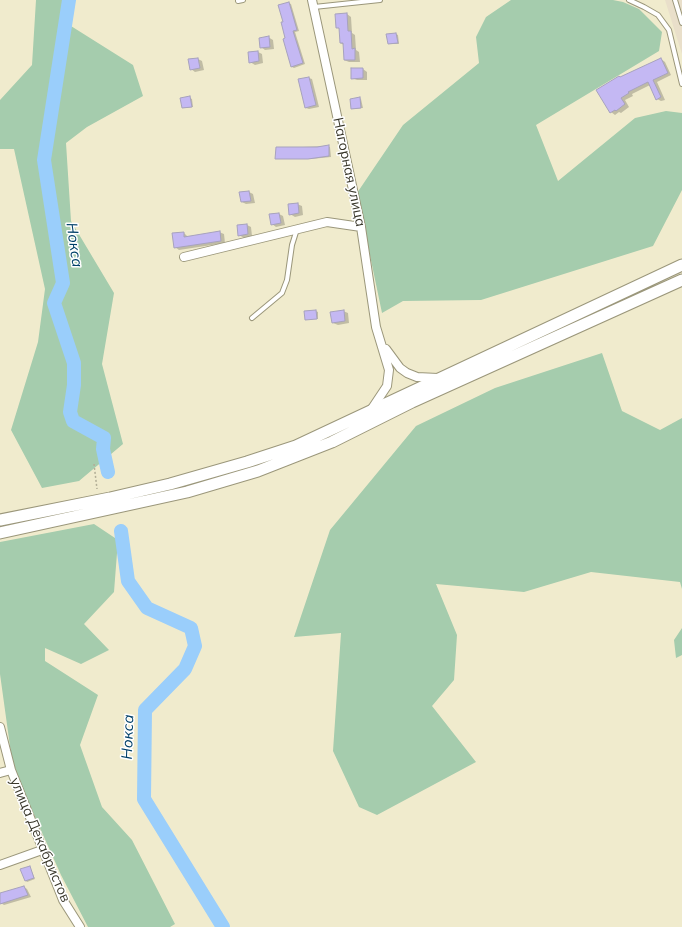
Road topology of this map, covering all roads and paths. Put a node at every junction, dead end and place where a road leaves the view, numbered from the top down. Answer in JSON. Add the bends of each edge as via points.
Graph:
{"nodes":[{"id":1,"x":380,"y":0,"type":"edge"},
{"id":2,"x":629,"y":0,"type":"edge"},
{"id":3,"x":675,"y":0,"type":"edge"},
{"id":4,"x":312,"y":3,"type":"edge"},
{"id":5,"x":682,"y":23,"type":"edge"},
{"id":6,"x":682,"y":84,"type":"edge"},
{"id":7,"x":361,"y":227,"type":"junction"},
{"id":8,"x":297,"y":229,"type":"junction"},
{"id":9,"x":184,"y":257,"type":"dead end"},
{"id":10,"x":682,"y":265,"type":"edge"},
{"id":11,"x":682,"y":280,"type":"edge"},
{"id":12,"x":252,"y":318,"type":"dead end"},
{"id":13,"x":383,"y":345,"type":"junction"},
{"id":14,"x":441,"y":379,"type":"junction"},
{"id":15,"x":371,"y":410,"type":"junction"},
{"id":16,"x":94,"y":464,"type":"dead end"},
{"id":17,"x":97,"y":489,"type":"dead end"},
{"id":18,"x":0,"y":520,"type":"edge"},
{"id":19,"x":0,"y":533,"type":"edge"},
{"id":20,"x":0,"y":727,"type":"edge"},
{"id":21,"x":10,"y":770,"type":"junction"},
{"id":22,"x":0,"y":774,"type":"edge"},
{"id":23,"x":42,"y":850,"type":"junction"},
{"id":24,"x":0,"y":865,"type":"edge"},
{"id":25,"x":80,"y":927,"type":"edge"}],
"edges":[{"from":1,"to":4,"type":"lane"},
{"from":2,"to":6,"type":"lane","via":[[658,15],[670,30]]},
{"from":3,"to":5,"type":"lane"},
{"from":4,"to":7,"type":"street","name":"Нагорная улица"},
{"from":7,"to":8,"type":"street","via":[[327,222]]},
{"from":7,"to":13,"type":"street","name":"Нагорная улица","via":[[376,327]]},
{"from":8,"to":9,"type":"street"},
{"from":8,"to":12,"type":"lane","via":[[282,293]]},
{"from":10,"to":14,"type":"main road"},
{"from":11,"to":19,"type":"main road","via":[[412,402],[332,442],[258,471],[180,494]]},
{"from":13,"to":14,"type":"street","via":[[400,368],[407,373],[417,377]]},
{"from":13,"to":15,"type":"street","via":[[389,379]]},
{"from":14,"to":15,"type":"main road"},
{"from":15,"to":18,"type":"main road","via":[[296,446],[247,462],[118,496]]},
{"from":16,"to":17,"type":"path"},
{"from":20,"to":21,"type":"street","name":"улица Декабристов"},
{"from":21,"to":22,"type":"street"},
{"from":21,"to":23,"type":"street","name":"улица Декабристов"},
{"from":23,"to":24,"type":"street"},
{"from":23,"to":25,"type":"street","name":"улица Декабристов","via":[[63,900]]}]}
